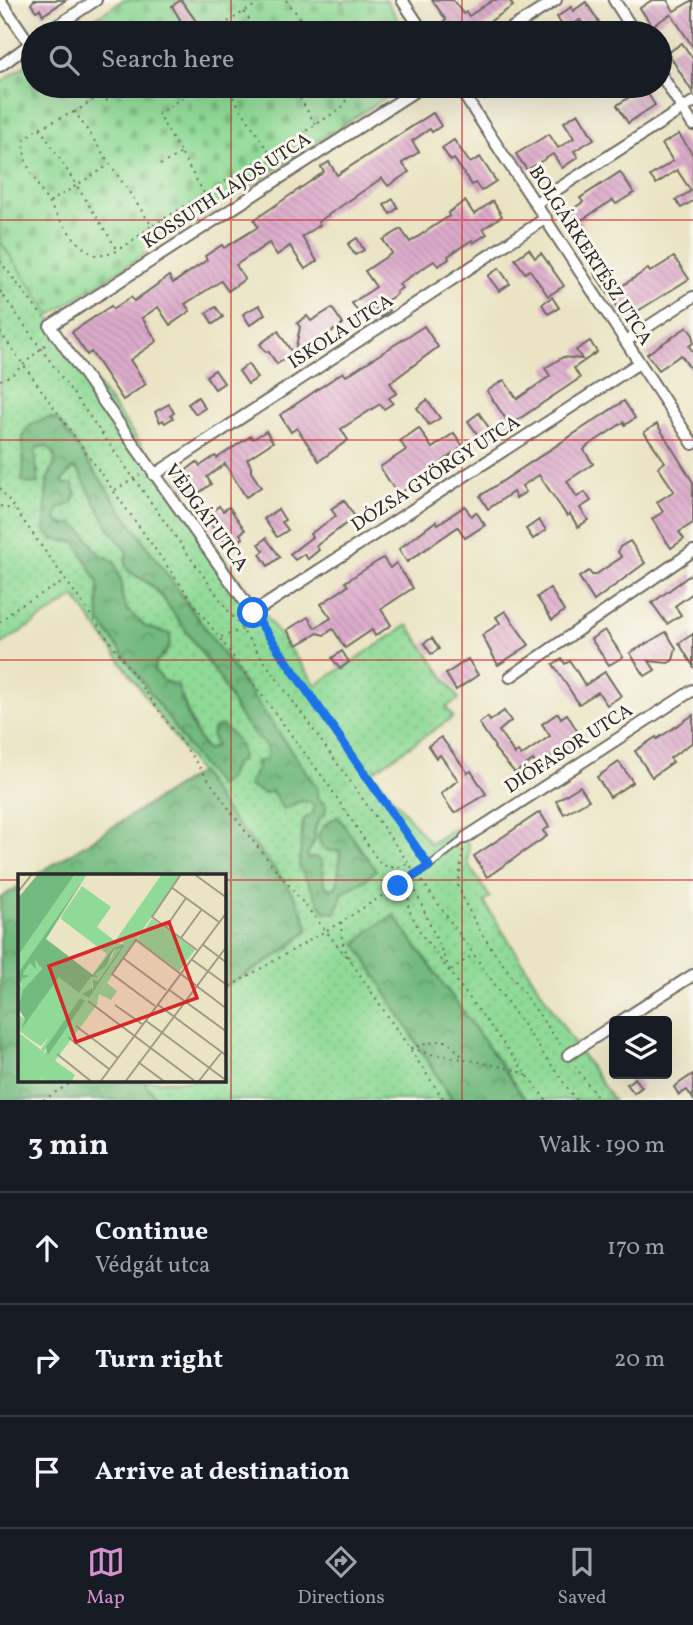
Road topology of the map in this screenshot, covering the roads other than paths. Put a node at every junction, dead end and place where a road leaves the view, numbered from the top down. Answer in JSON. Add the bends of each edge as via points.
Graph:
{"nodes":[{"id":1,"x":0,"y":0,"type":"edge"},
{"id":2,"x":96,"y":0,"type":"edge"},
{"id":3,"x":402,"y":0,"type":"edge"},
{"id":4,"x":556,"y":0,"type":"edge"},
{"id":5,"x":614,"y":0,"type":"edge"},
{"id":6,"x":64,"y":21,"type":"edge"},
{"id":7,"x":416,"y":21,"type":"edge"},
{"id":8,"x":523,"y":21,"type":"edge"},
{"id":9,"x":627,"y":21,"type":"edge"},
{"id":10,"x":21,"y":28,"type":"edge"},
{"id":11,"x":21,"y":51,"type":"edge"},
{"id":12,"x":0,"y":66,"type":"edge"},
{"id":13,"x":672,"y":93,"type":"edge"},
{"id":14,"x":405,"y":98,"type":"edge"},
{"id":15,"x":466,"y":98,"type":"edge"},
{"id":16,"x":693,"y":102,"type":"edge"},
{"id":17,"x":682,"y":109,"type":"junction"},
{"id":18,"x":693,"y":125,"type":"edge"},
{"id":19,"x":536,"y":203,"type":"junction"},
{"id":20,"x":546,"y":218,"type":"junction"},
{"id":21,"x":693,"y":298,"type":"edge"},
{"id":22,"x":52,"y":330,"type":"joint"},
{"id":23,"x":626,"y":341,"type":"junction"},
{"id":24,"x":639,"y":363,"type":"junction"},
{"id":25,"x":693,"y":444,"type":"edge"},
{"id":26,"x":154,"y":475,"type":"junction"},
{"id":27,"x":693,"y":551,"type":"edge"},
{"id":28,"x":254,"y":615,"type":"joint"},
{"id":29,"x":510,"y":677,"type":"dead end"},
{"id":30,"x":693,"y":690,"type":"edge"},
{"id":31,"x":465,"y":838,"type":"joint"},
{"id":32,"x":398,"y":886,"type":"road end"},
{"id":33,"x":693,"y":975,"type":"edge"},
{"id":34,"x":629,"y":1016,"type":"edge"},
{"id":35,"x":609,"y":1029,"type":"edge"},
{"id":36,"x":568,"y":1055,"type":"road end"}],
"edges":[{"from":1,"to":10,"type":"street"},
{"from":2,"to":6,"type":"street"},
{"from":3,"to":7,"type":"street"},
{"from":4,"to":8,"type":"street"},
{"from":5,"to":9,"type":"street"},
{"from":11,"to":12,"type":"street"},
{"from":13,"to":17,"type":"street"},
{"from":14,"to":22,"type":"street","name":"KOSSUTH LAJOS UTCA"},
{"from":15,"to":19,"type":"street","name":"BOLGÁRKERTÉSZ UTCA"},
{"from":16,"to":17,"type":"street"},
{"from":17,"to":18,"type":"street"},
{"from":17,"to":19,"type":"street"},
{"from":19,"to":20,"type":"street","name":"BOLGÁRKERTÉSZ UTCA"},
{"from":20,"to":23,"type":"street","name":"BOLGÁRKERTÉSZ UTCA"},
{"from":20,"to":26,"type":"street","name":"ISKOLA UTCA"},
{"from":21,"to":23,"type":"street"},
{"from":22,"to":26,"type":"street","name":"VÉDGÁT UTCA"},
{"from":23,"to":24,"type":"street","name":"BOLGÁRKERTÉSZ UTCA"},
{"from":24,"to":25,"type":"street","name":"BOLGÁRKERTÉSZ UTCA"},
{"from":24,"to":28,"type":"street","name":"DÓZSA GYÖRGY UTCA"},
{"from":26,"to":28,"type":"street","name":"VÉDGÁT UTCA"},
{"from":27,"to":29,"type":"street"},
{"from":30,"to":31,"type":"street","name":"DIÓFASOR UTCA"},
{"from":31,"to":32,"type":"lane"},
{"from":33,"to":34,"type":"street"},
{"from":35,"to":36,"type":"street"}]}
